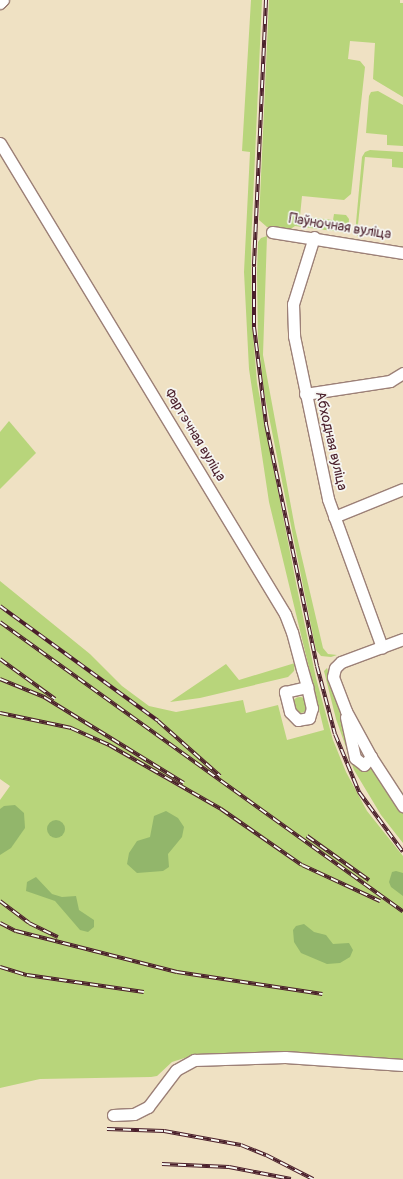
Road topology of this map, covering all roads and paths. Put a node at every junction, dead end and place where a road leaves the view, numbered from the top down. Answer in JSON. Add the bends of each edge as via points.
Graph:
{"nodes":[{"id":1,"x":3,"y":0,"type":"edge"},
{"id":2,"x":0,"y":3,"type":"edge"},
{"id":3,"x":0,"y":143,"type":"edge"},
{"id":4,"x":272,"y":232,"type":"dead end"},
{"id":5,"x":314,"y":237,"type":"junction"},
{"id":6,"x":403,"y":253,"type":"edge"},
{"id":7,"x":403,"y":373,"type":"edge"},
{"id":8,"x":305,"y":394,"type":"junction"},
{"id":9,"x":403,"y":489,"type":"edge"},
{"id":10,"x":334,"y":517,"type":"junction"},
{"id":11,"x":403,"y":639,"type":"edge"},
{"id":12,"x":382,"y":647,"type":"junction"},
{"id":13,"x":307,"y":687,"type":"junction"},
{"id":14,"x":403,"y":806,"type":"edge"},
{"id":15,"x":403,"y":1065,"type":"edge"},
{"id":16,"x":113,"y":1115,"type":"dead end"}],
"edges":[{"from":1,"to":2,"type":"street"},
{"from":3,"to":13,"type":"street","name":"Фартэчная вуліца","via":[[278,602],[292,632]]},
{"from":4,"to":5,"type":"street","name":"Паўночная вуліца"},
{"from":5,"to":6,"type":"street","name":"Паўночная вуліца"},
{"from":5,"to":8,"type":"street","name":"Абходная вуліца","via":[[296,293],[292,315]]},
{"from":7,"to":8,"type":"street","via":[[390,381]]},
{"from":8,"to":10,"type":"street","name":"Абходная вуліца","via":[[322,476]]},
{"from":9,"to":10,"type":"street"},
{"from":10,"to":12,"type":"street","name":"Абходная вуліца"},
{"from":11,"to":12,"type":"street"},
{"from":12,"to":14,"type":"street","via":[[337,665],[334,683],[371,757]]},
{"from":13,"to":13,"type":"street","name":"Фартэчная вуліца","via":[[312,712],[309,718],[302,720],[292,716],[285,692]]},
{"from":15,"to":16,"type":"street","via":[[285,1058],[194,1060],[176,1070],[148,1107],[134,1114]]}]}
